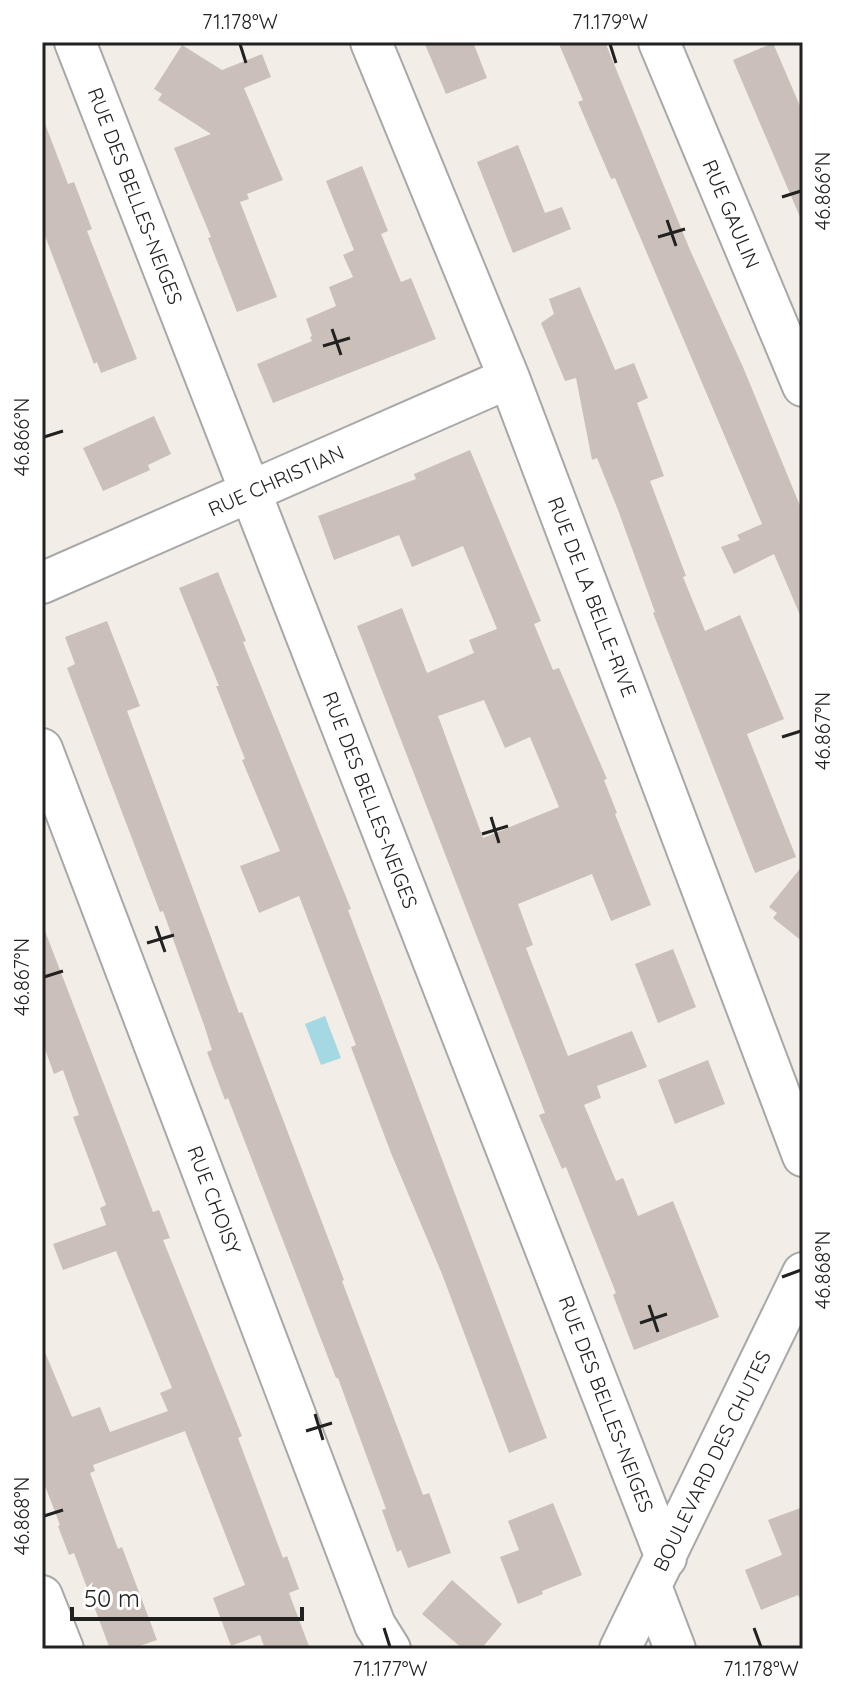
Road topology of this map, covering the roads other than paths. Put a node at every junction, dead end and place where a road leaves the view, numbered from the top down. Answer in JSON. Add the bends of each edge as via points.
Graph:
{"nodes":[{"id":1,"x":75,"y":42,"type":"edge"},
{"id":2,"x":371,"y":42,"type":"edge"},
{"id":3,"x":659,"y":42,"type":"edge"},
{"id":4,"x":509,"y":378,"type":"junction"},
{"id":5,"x":803,"y":386,"type":"edge"},
{"id":6,"x":250,"y":493,"type":"junction"},
{"id":7,"x":42,"y":583,"type":"edge"},
{"id":8,"x":42,"y":749,"type":"edge"},
{"id":9,"x":803,"y":1156,"type":"edge"},
{"id":10,"x":803,"y":1273,"type":"edge"},
{"id":11,"x":659,"y":1572,"type":"junction"},
{"id":12,"x":42,"y":1596,"type":"edge"},
{"id":13,"x":63,"y":1649,"type":"edge"},
{"id":14,"x":390,"y":1649,"type":"edge"},
{"id":15,"x":620,"y":1649,"type":"edge"},
{"id":16,"x":675,"y":1649,"type":"edge"}],
"edges":[{"from":1,"to":6,"type":"street","name":"RUE DES BELLES-NEIGES"},
{"from":2,"to":4,"type":"street","name":"RUE DE LA BELLE-RIVE"},
{"from":3,"to":5,"type":"street","name":"RUE GAULIN"},
{"from":4,"to":6,"type":"street","name":"RUE CHRISTIAN"},
{"from":4,"to":9,"type":"street","name":"RUE DE LA BELLE-RIVE"},
{"from":6,"to":7,"type":"street","name":"RUE CHRISTIAN"},
{"from":6,"to":11,"type":"street","name":"RUE DES BELLES-NEIGES"},
{"from":8,"to":14,"type":"street","name":"RUE CHOISY","via":[[375,1625]]},
{"from":10,"to":11,"type":"street","name":"BOULEVARD DES CHUTES"},
{"from":11,"to":15,"type":"street","name":"BOULEVARD DES CHUTES"},
{"from":11,"to":16,"type":"street","name":"RUE DES BELLES-NEIGES"},
{"from":12,"to":13,"type":"street"}]}
